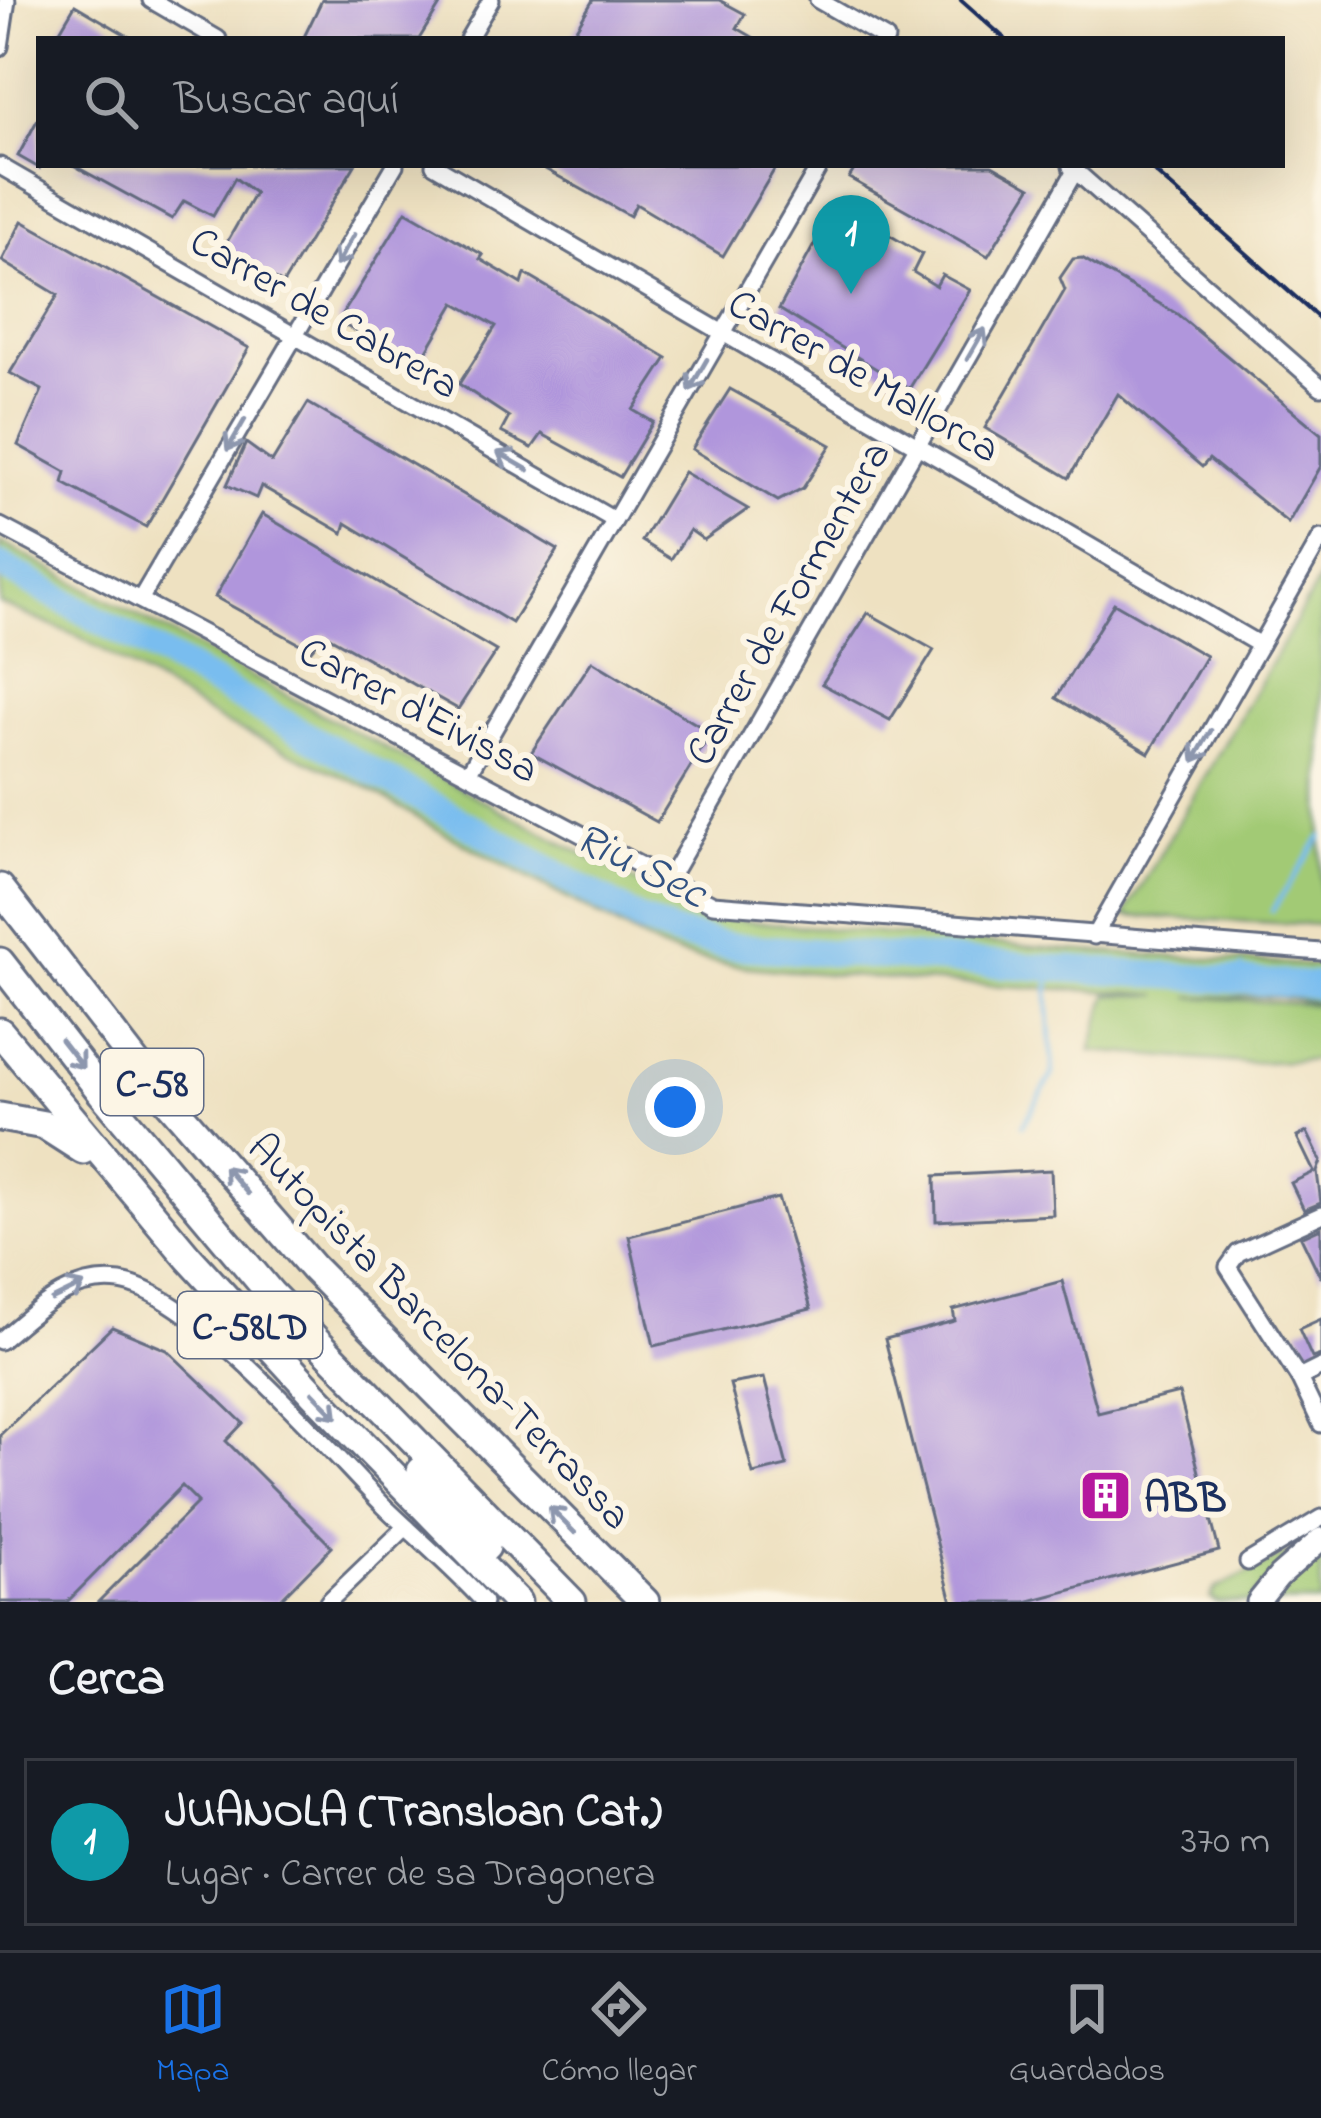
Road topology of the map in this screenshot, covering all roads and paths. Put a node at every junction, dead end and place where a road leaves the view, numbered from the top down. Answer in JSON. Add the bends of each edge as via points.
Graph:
{"nodes":[{"id":1,"x":8,"y":0,"type":"edge"},
{"id":2,"x":151,"y":0,"type":"edge"},
{"id":3,"x":491,"y":0,"type":"edge"},
{"id":4,"x":818,"y":0,"type":"edge"},
{"id":5,"x":213,"y":36,"type":"edge"},
{"id":6,"x":470,"y":36,"type":"edge"},
{"id":7,"x":881,"y":36,"type":"edge"},
{"id":8,"x":0,"y":47,"type":"edge"},
{"id":9,"x":0,"y":166,"type":"edge"},
{"id":10,"x":393,"y":168,"type":"edge"},
{"id":11,"x":439,"y":168,"type":"edge"},
{"id":12,"x":818,"y":168,"type":"edge"},
{"id":13,"x":1072,"y":168,"type":"edge"},
{"id":14,"x":722,"y":333,"type":"junction"},
{"id":15,"x":296,"y":334,"type":"junction"},
{"id":16,"x":1321,"y":387,"type":"edge"},
{"id":17,"x":917,"y":446,"type":"junction"},
{"id":18,"x":614,"y":520,"type":"junction"},
{"id":19,"x":0,"y":526,"type":"edge"},
{"id":20,"x":1321,"y":538,"type":"edge"},
{"id":21,"x":140,"y":600,"type":"junction"},
{"id":22,"x":1260,"y":645,"type":"junction"},
{"id":23,"x":468,"y":774,"type":"junction"},
{"id":24,"x":667,"y":883,"type":"junction"},
{"id":25,"x":0,"y":888,"type":"edge"},
{"id":26,"x":1094,"y":936,"type":"junction"},
{"id":27,"x":1321,"y":952,"type":"edge"},
{"id":28,"x":0,"y":962,"type":"edge"},
{"id":29,"x":0,"y":1032,"type":"edge"},
{"id":30,"x":0,"y":1118,"type":"edge"},
{"id":31,"x":1321,"y":1216,"type":"edge"},
{"id":32,"x":188,"y":1257,"type":"junction"},
{"id":33,"x":271,"y":1294,"type":"junction"},
{"id":34,"x":0,"y":1341,"type":"edge"},
{"id":35,"x":1321,"y":1367,"type":"edge"},
{"id":36,"x":1299,"y":1378,"type":"junction"},
{"id":37,"x":1321,"y":1424,"type":"edge"},
{"id":38,"x":406,"y":1527,"type":"junction"},
{"id":39,"x":1320,"y":1535,"type":"edge"},
{"id":40,"x":1248,"y":1562,"type":"dead end"},
{"id":41,"x":328,"y":1602,"type":"edge"},
{"id":42,"x":484,"y":1602,"type":"edge"},
{"id":43,"x":518,"y":1602,"type":"edge"},
{"id":44,"x":532,"y":1602,"type":"edge"},
{"id":45,"x":572,"y":1602,"type":"edge"},
{"id":46,"x":645,"y":1602,"type":"edge"},
{"id":47,"x":1258,"y":1602,"type":"edge"}],
"edges":[{"from":1,"to":8,"type":"street"},
{"from":2,"to":5,"type":"street"},
{"from":3,"to":6,"type":"street"},
{"from":4,"to":7,"type":"street"},
{"from":9,"to":15,"type":"street","name":"Carrer de Cabrera"},
{"from":10,"to":15,"type":"street","one_way":true},
{"from":11,"to":14,"type":"street","name":"Carrer de Mallorca"},
{"from":12,"to":14,"type":"street"},
{"from":13,"to":16,"type":"street"},
{"from":17,"to":13,"type":"street","name":"Carrer de Formentera","one_way":true},
{"from":14,"to":17,"type":"street","name":"Carrer de Mallorca"},
{"from":14,"to":18,"type":"street","one_way":true},
{"from":18,"to":15,"type":"street","name":"Carrer de Cabrera","one_way":true},
{"from":15,"to":21,"type":"street","one_way":true},
{"from":17,"to":22,"type":"street","name":"Carrer de Mallorca"},
{"from":17,"to":24,"type":"street","name":"Carrer de Formentera"},
{"from":18,"to":23,"type":"street"},
{"from":19,"to":21,"type":"street","name":"Carrer d'Eivissa"},
{"from":20,"to":22,"type":"street"},
{"from":21,"to":23,"type":"street","name":"Carrer d'Eivissa"},
{"from":22,"to":26,"type":"street","one_way":true},
{"from":23,"to":24,"type":"street","name":"Carrer d'Eivissa"},
{"from":24,"to":26,"type":"street","name":"Carrer d'Eivissa","via":[[730,907]]},
{"from":46,"to":25,"type":"highway","name":"Autopista Barcelona-Terrassa","number":"C-58","one_way":true,"via":[[313,1268],[138,1066]]},
{"from":26,"to":27,"type":"street","name":"Carrer d'Eivissa"},
{"from":28,"to":33,"type":"highway","number":"C-58","one_way":true},
{"from":29,"to":32,"type":"highway","number":"C-58LD"},
{"from":30,"to":32,"type":"highway","via":[[44,1125],[83,1150]]},
{"from":31,"to":36,"type":"street","via":[[1229,1260],[1230,1276]]},
{"from":32,"to":43,"type":"highway","number":"C-58LD","one_way":true},
{"from":33,"to":44,"type":"highway"},
{"from":33,"to":45,"type":"highway","number":"C-58"},
{"from":34,"to":38,"type":"street","one_way":true,"via":[[80,1283],[150,1289],[238,1359]]},
{"from":35,"to":36,"type":"street"},
{"from":36,"to":37,"type":"street"},
{"from":38,"to":41,"type":"street"},
{"from":38,"to":42,"type":"street"},
{"from":39,"to":40,"type":"street"},
{"from":39,"to":47,"type":"street"}]}
